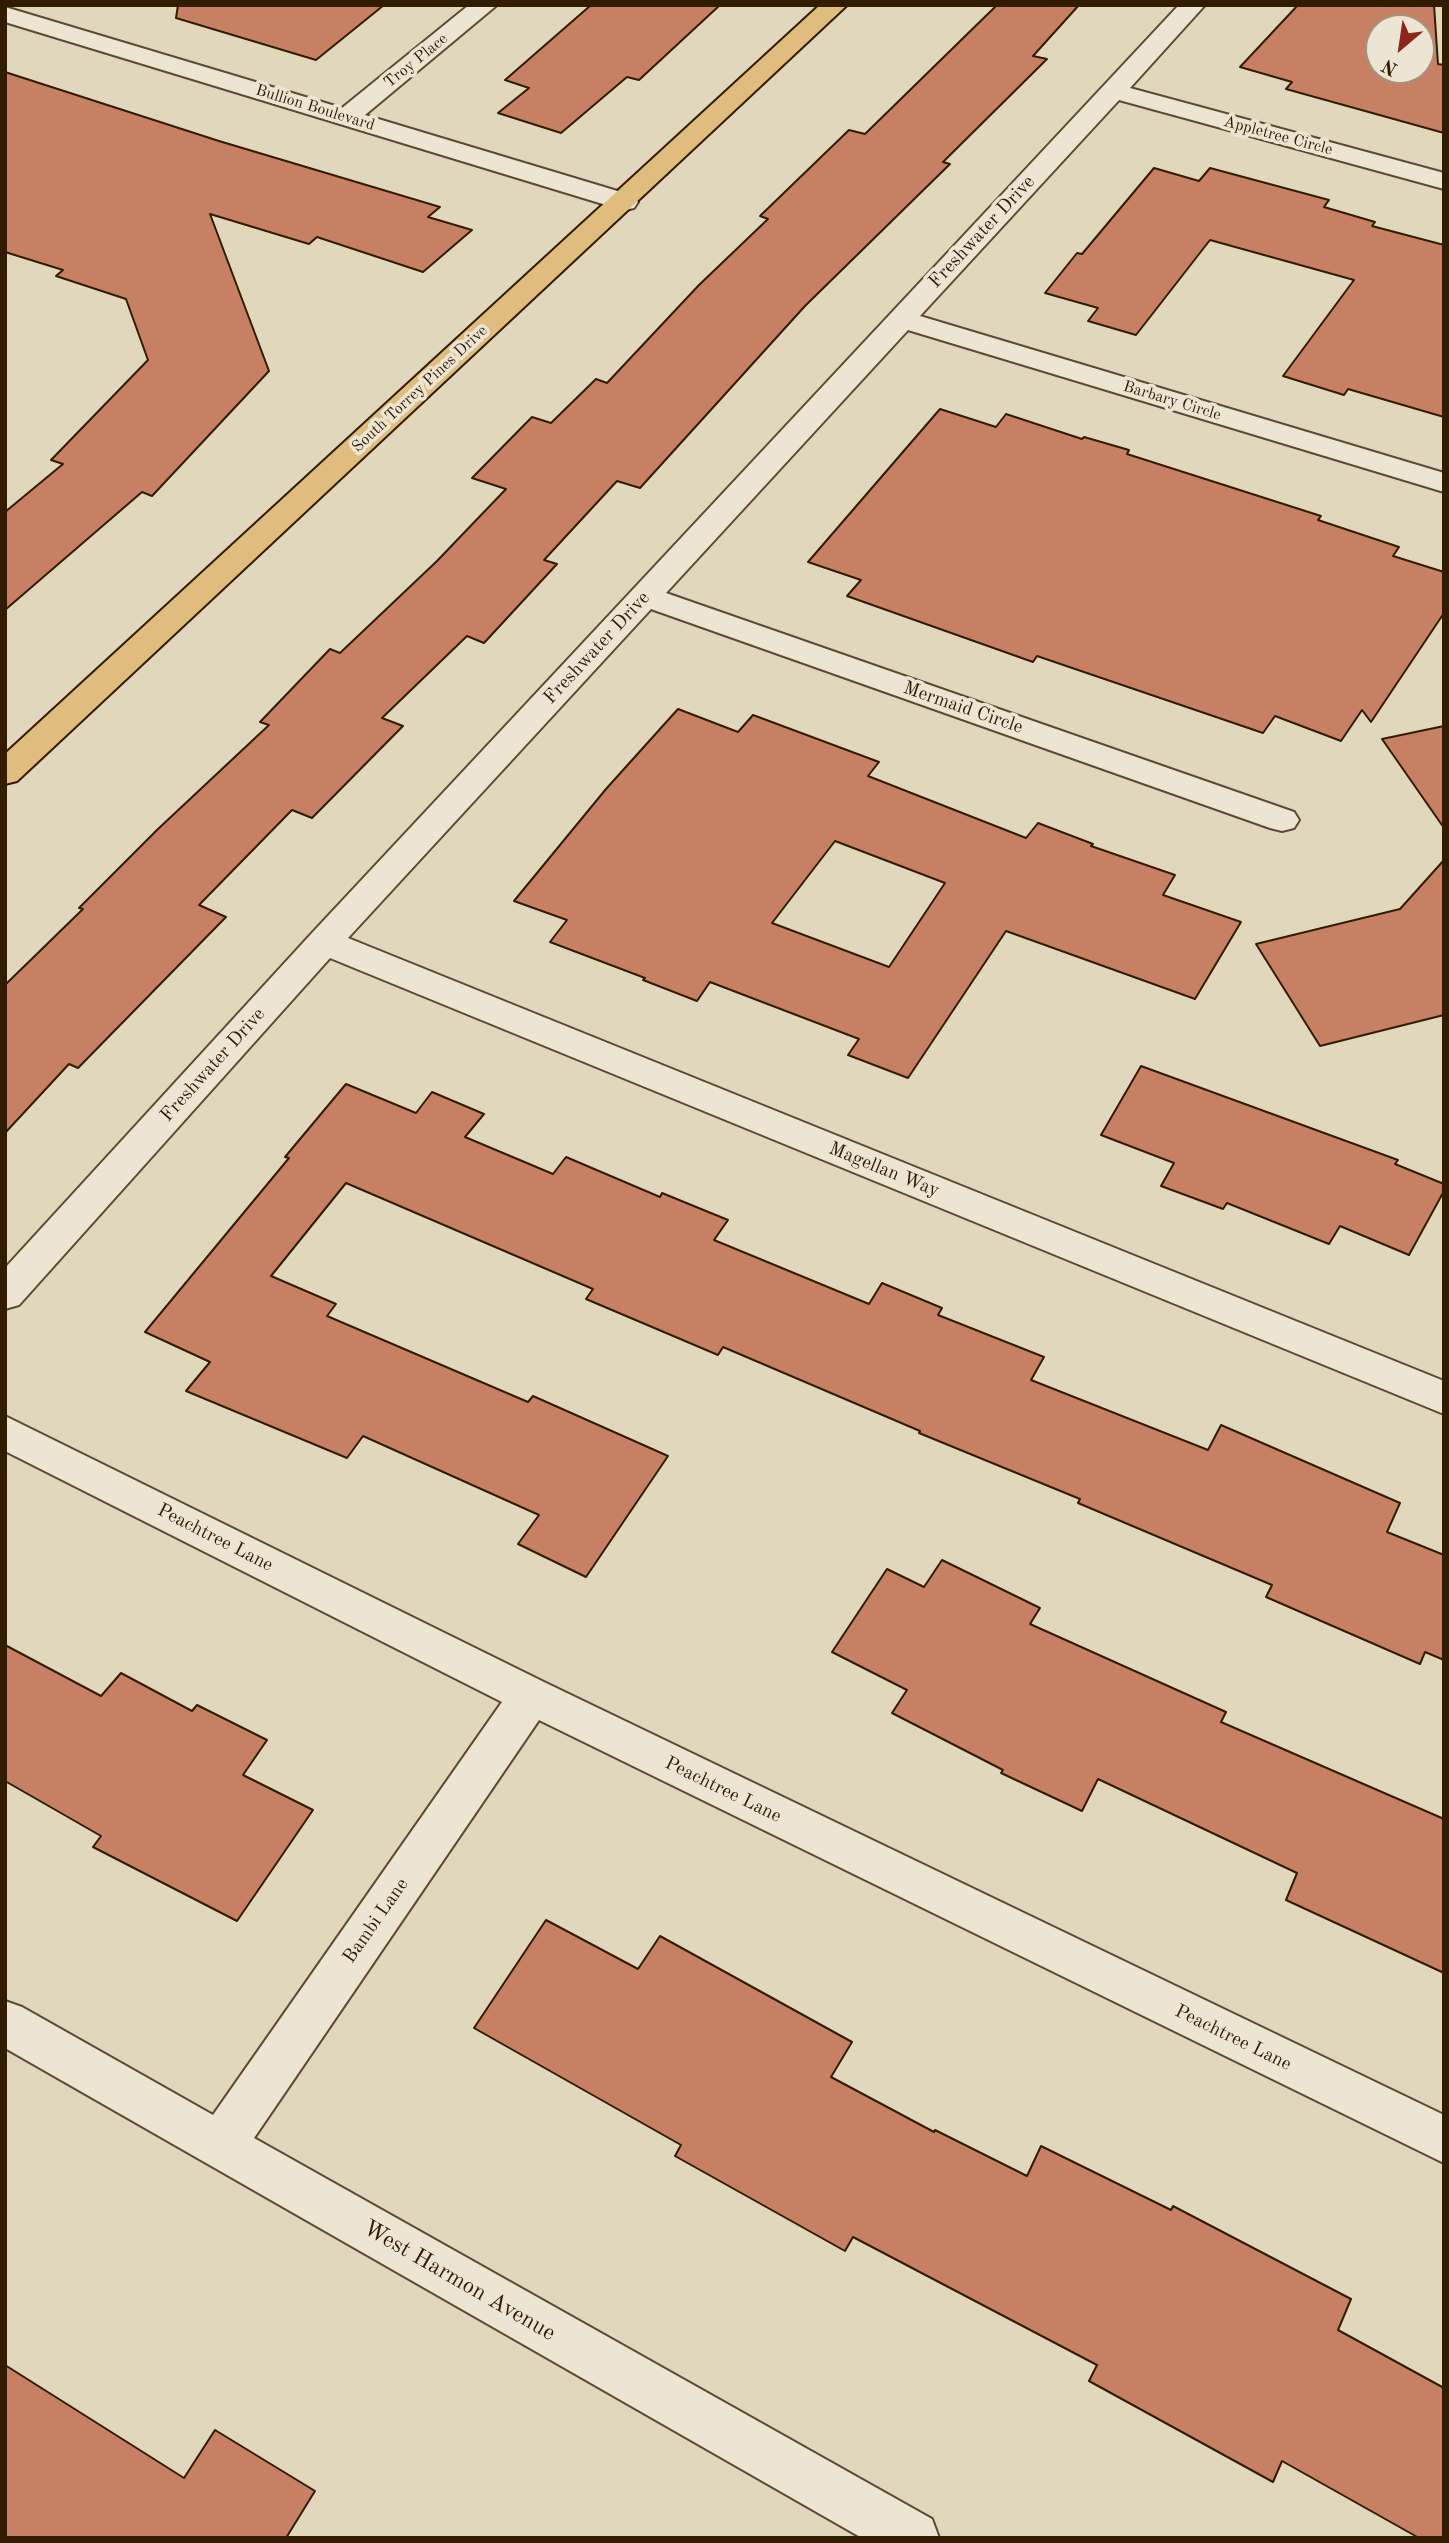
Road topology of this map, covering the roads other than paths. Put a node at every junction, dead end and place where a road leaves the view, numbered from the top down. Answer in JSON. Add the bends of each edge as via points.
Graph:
{"nodes":[{"id":1,"x":485,"y":5,"type":"edge"},
{"id":2,"x":835,"y":5,"type":"edge"},
{"id":3,"x":1193,"y":5,"type":"edge"},
{"id":4,"x":5,"y":14,"type":"edge"},
{"id":5,"x":1113,"y":91,"type":"junction"},
{"id":6,"x":347,"y":117,"type":"junction"},
{"id":7,"x":1444,"y":181,"type":"edge"},
{"id":8,"x":625,"y":202,"type":"junction"},
{"id":9,"x":901,"y":319,"type":"junction"},
{"id":10,"x":1444,"y":483,"type":"edge"},
{"id":11,"x":644,"y":596,"type":"junction"},
{"id":12,"x":5,"y":773,"type":"edge"},
{"id":13,"x":1282,"y":820,"type":"dead end"},
{"id":14,"x":324,"y":942,"type":"junction"},
{"id":15,"x":5,"y":1294,"type":"edge"},
{"id":16,"x":1444,"y":1398,"type":"edge"},
{"id":17,"x":5,"y":1432,"type":"edge"},
{"id":18,"x":531,"y":1696,"type":"junction"},
{"id":19,"x":5,"y":2024,"type":"edge"},
{"id":20,"x":1444,"y":2140,"type":"edge"},
{"id":21,"x":221,"y":2145,"type":"junction"},
{"id":22,"x":913,"y":2538,"type":"edge"}],
"edges":[{"from":1,"to":6,"type":"street","name":"Troy Place"},
{"from":2,"to":8,"type":"main road","name":"South Torrey Pines Drive"},
{"from":3,"to":5,"type":"street","name":"Freshwater Drive"},
{"from":4,"to":6,"type":"street","name":"Bullion Boulevard"},
{"from":5,"to":7,"type":"street","name":"Appletree Circle"},
{"from":5,"to":9,"type":"street","name":"Freshwater Drive"},
{"from":6,"to":8,"type":"street","name":"Bullion Boulevard"},
{"from":8,"to":12,"type":"main road","name":"South Torrey Pines Drive"},
{"from":9,"to":10,"type":"street","name":"Barbary Circle"},
{"from":9,"to":11,"type":"street","name":"Freshwater Drive"},
{"from":11,"to":13,"type":"street","name":"Mermaid Circle"},
{"from":11,"to":14,"type":"street","name":"Freshwater Drive"},
{"from":14,"to":15,"type":"street","name":"Freshwater Drive"},
{"from":14,"to":16,"type":"street","name":"Magellan Way"},
{"from":17,"to":18,"type":"street","name":"Peachtree Lane"},
{"from":18,"to":20,"type":"street","name":"Peachtree Lane"},
{"from":18,"to":21,"type":"street","name":"Bambi Lane"},
{"from":19,"to":21,"type":"street","name":"West Harmon Avenue"},
{"from":21,"to":22,"type":"street","name":"West Harmon Avenue"}]}
